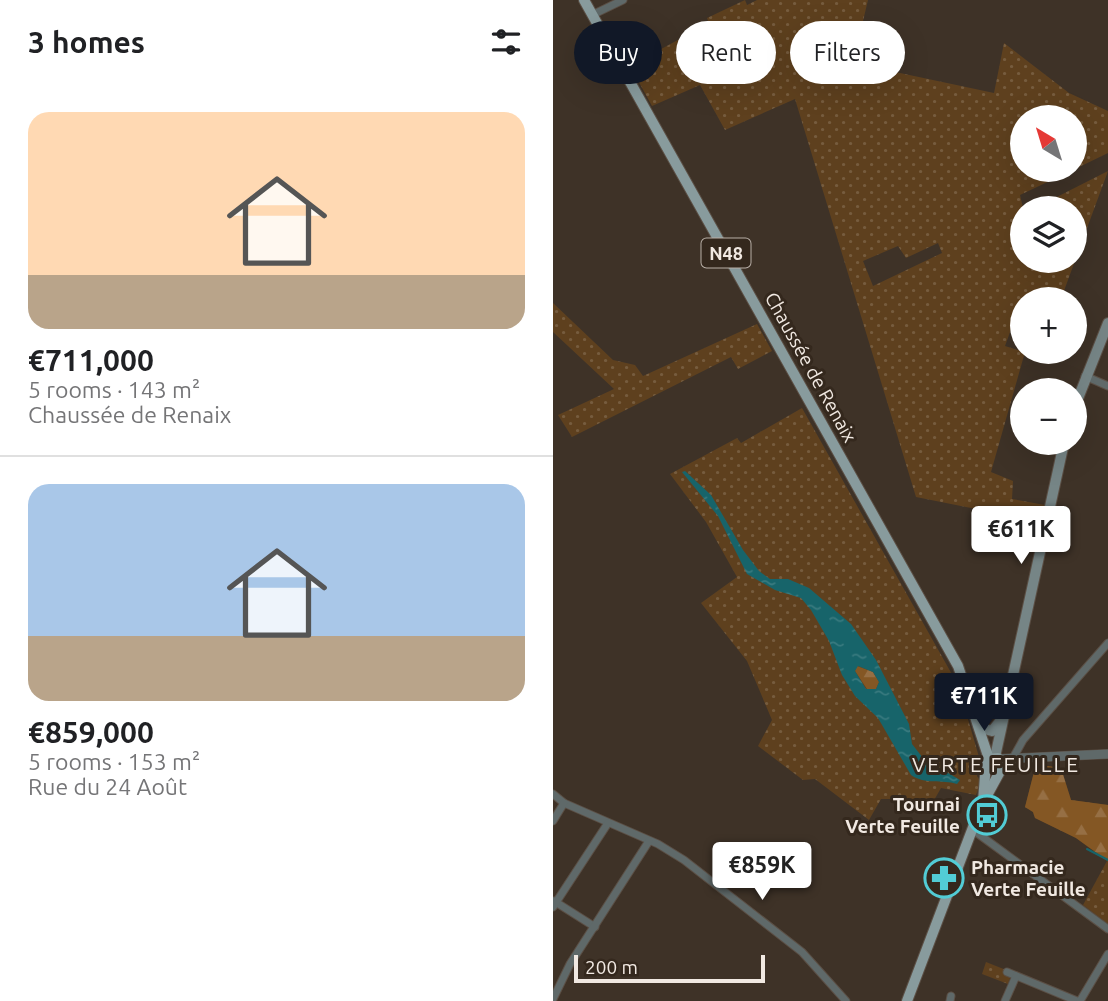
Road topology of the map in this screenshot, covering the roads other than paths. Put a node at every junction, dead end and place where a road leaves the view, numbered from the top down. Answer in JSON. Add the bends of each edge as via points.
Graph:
{"nodes":[{"id":1,"x":584,"y":0,"type":"edge"},
{"id":2,"x":623,"y":0,"type":"edge"},
{"id":3,"x":592,"y":15,"type":"junction"},
{"id":4,"x":1108,"y":323,"type":"edge"},
{"id":5,"x":1085,"y":376,"type":"joint"},
{"id":6,"x":1108,"y":386,"type":"edge"},
{"id":7,"x":1061,"y":455,"type":"edge"},
{"id":8,"x":1108,"y":643,"type":"edge"},
{"id":9,"x":1003,"y":717,"type":"junction"},
{"id":10,"x":981,"y":728,"type":"junction"},
{"id":11,"x":1108,"y":754,"type":"edge"},
{"id":12,"x":1013,"y":758,"type":"junction"},
{"id":13,"x":996,"y":764,"type":"junction"},
{"id":14,"x":553,"y":794,"type":"edge"},
{"id":15,"x":564,"y":803,"type":"junction"},
{"id":16,"x":553,"y":821,"type":"edge"},
{"id":17,"x":608,"y":823,"type":"junction"},
{"id":18,"x":973,"y":830,"type":"junction"},
{"id":19,"x":649,"y":841,"type":"junction"},
{"id":20,"x":554,"y":903,"type":"edge"},
{"id":21,"x":595,"y":928,"type":"junction"},
{"id":22,"x":1108,"y":929,"type":"edge"},
{"id":23,"x":1108,"y":954,"type":"edge"},
{"id":24,"x":1007,"y":972,"type":"dead end"},
{"id":25,"x":1016,"y":976,"type":"junction"},
{"id":26,"x":553,"y":999,"type":"edge"},
{"id":27,"x":845,"y":1001,"type":"edge"},
{"id":28,"x":907,"y":1001,"type":"edge"},
{"id":29,"x":1005,"y":1001,"type":"edge"},
{"id":30,"x":1078,"y":1001,"type":"edge"}],
"edges":[{"from":1,"to":3,"type":"main road","name":"Chaussée de Renaix","number":"N48"},
{"from":2,"to":3,"type":"street"},
{"from":3,"to":10,"type":"main road","name":"Chaussée de Renaix","number":"N48","via":[[958,666]]},
{"from":4,"to":5,"type":"main road"},
{"from":5,"to":6,"type":"street"},
{"from":7,"to":9,"type":"main road"},
{"from":8,"to":12,"type":"street"},
{"from":9,"to":10,"type":"main road","via":[[995,730]]},
{"from":9,"to":13,"type":"main road"},
{"from":10,"to":13,"type":"main road","name":"Chaussée de Renaix","number":"N48"},
{"from":11,"to":12,"type":"street"},
{"from":12,"to":13,"type":"street"},
{"from":13,"to":18,"type":"main road","name":"Chaussée de Renaix","number":"N48"},
{"from":14,"to":15,"type":"street"},
{"from":15,"to":16,"type":"street"},
{"from":15,"to":17,"type":"street"},
{"from":17,"to":19,"type":"street"},
{"from":17,"to":20,"type":"street"},
{"from":18,"to":22,"type":"street"},
{"from":18,"to":28,"type":"main road","name":"Chaussée de Renaix","number":"N48"},
{"from":19,"to":21,"type":"street"},
{"from":19,"to":27,"type":"street","via":[[684,860],[802,952]]},
{"from":20,"to":21,"type":"street"},
{"from":21,"to":26,"type":"street"},
{"from":23,"to":30,"type":"street"},
{"from":24,"to":25,"type":"street"},
{"from":25,"to":29,"type":"street"},
{"from":25,"to":30,"type":"street"}]}
